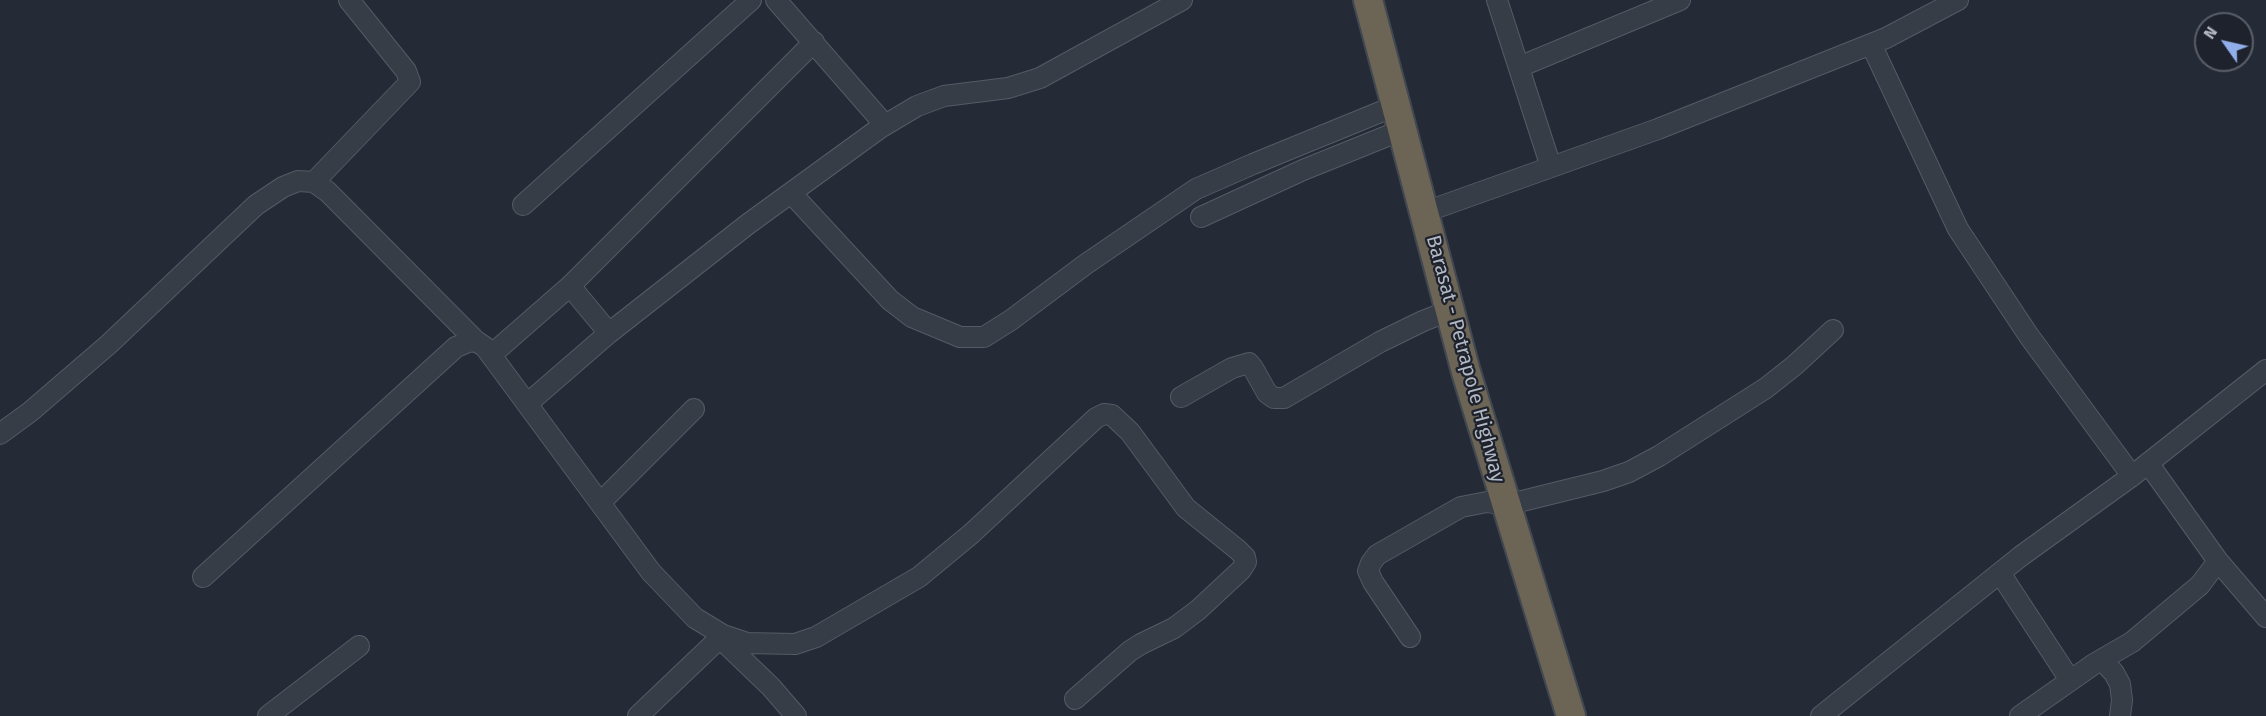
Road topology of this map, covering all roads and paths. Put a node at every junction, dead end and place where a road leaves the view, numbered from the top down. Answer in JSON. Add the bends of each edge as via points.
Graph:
{"nodes":[{"id":1,"x":350,"y":0,"type":"edge"},
{"id":2,"x":751,"y":0,"type":"edge"},
{"id":3,"x":776,"y":0,"type":"edge"},
{"id":4,"x":1182,"y":0,"type":"edge"},
{"id":5,"x":1368,"y":0,"type":"edge"},
{"id":6,"x":1497,"y":0,"type":"edge"},
{"id":7,"x":1680,"y":0,"type":"edge"},
{"id":8,"x":1958,"y":0,"type":"edge"},
{"id":9,"x":814,"y":42,"type":"junction"},
{"id":10,"x":1870,"y":44,"type":"junction"},
{"id":11,"x":1519,"y":67,"type":"junction"},
{"id":12,"x":1398,"y":118,"type":"junction"},
{"id":13,"x":885,"y":125,"type":"junction"},
{"id":14,"x":1551,"y":167,"type":"junction"},
{"id":15,"x":314,"y":182,"type":"junction"},
{"id":16,"x":791,"y":193,"type":"junction"},
{"id":17,"x":523,"y":205,"type":"dead end"},
{"id":18,"x":1425,"y":212,"type":"junction"},
{"id":19,"x":1201,"y":217,"type":"dead end"},
{"id":20,"x":570,"y":286,"type":"junction"},
{"id":21,"x":1450,"y":310,"type":"junction"},
{"id":22,"x":1833,"y":330,"type":"dead end"},
{"id":23,"x":609,"y":333,"type":"junction"},
{"id":24,"x":476,"y":341,"type":"junction"},
{"id":25,"x":491,"y":355,"type":"junction"},
{"id":26,"x":2266,"y":370,"type":"edge"},
{"id":27,"x":1181,"y":397,"type":"dead end"},
{"id":28,"x":527,"y":404,"type":"junction"},
{"id":29,"x":694,"y":409,"type":"dead end"},
{"id":30,"x":0,"y":434,"type":"edge"},
{"id":31,"x":2148,"y":463,"type":"junction"},
{"id":32,"x":2132,"y":476,"type":"junction"},
{"id":33,"x":600,"y":503,"type":"junction"},
{"id":34,"x":1506,"y":505,"type":"junction"},
{"id":35,"x":2218,"y":561,"type":"junction"},
{"id":36,"x":2000,"y":573,"type":"junction"},
{"id":37,"x":203,"y":577,"type":"dead end"},
{"id":38,"x":2266,"y":617,"type":"edge"},
{"id":39,"x":721,"y":637,"type":"junction"},
{"id":40,"x":1410,"y":637,"type":"dead end"},
{"id":41,"x":359,"y":646,"type":"dead end"},
{"id":42,"x":2102,"y":660,"type":"junction"},
{"id":43,"x":2070,"y":680,"type":"junction"},
{"id":44,"x":1075,"y":699,"type":"dead end"},
{"id":45,"x":268,"y":716,"type":"edge"},
{"id":46,"x":638,"y":716,"type":"edge"},
{"id":47,"x":796,"y":716,"type":"edge"},
{"id":48,"x":1571,"y":716,"type":"edge"},
{"id":49,"x":1821,"y":716,"type":"edge"},
{"id":50,"x":2020,"y":716,"type":"edge"},
{"id":51,"x":2120,"y":716,"type":"edge"}],
"edges":[{"from":1,"to":15,"type":"street","via":[[406,71],[410,82]]},
{"from":2,"to":17,"type":"street"},
{"from":3,"to":9,"type":"street"},
{"from":4,"to":13,"type":"street","via":[[1040,78],[1008,88],[944,96]]},
{"from":5,"to":12,"type":"highway","name":"Barasat - Petrapole Highway"},
{"from":6,"to":11,"type":"street"},
{"from":7,"to":11,"type":"street"},
{"from":8,"to":10,"type":"street"},
{"from":9,"to":13,"type":"street"},
{"from":9,"to":20,"type":"street"},
{"from":10,"to":14,"type":"street","via":[[1659,129]]},
{"from":10,"to":32,"type":"street","via":[[1958,229],[2029,336]]},
{"from":11,"to":14,"type":"street"},
{"from":12,"to":16,"type":"street","via":[[1253,164],[1196,189],[984,337],[960,337],[912,317],[890,300]]},
{"from":12,"to":18,"type":"highway","name":"Barasat - Petrapole Highway"},
{"from":12,"to":19,"type":"street","via":[[1303,170]]},
{"from":13,"to":16,"type":"street"},
{"from":14,"to":18,"type":"street"},
{"from":15,"to":24,"type":"street"},
{"from":15,"to":30,"type":"street","via":[[298,181],[256,205],[102,350]]},
{"from":16,"to":23,"type":"street"},
{"from":18,"to":21,"type":"highway","name":"Barasat - Petrapole Highway"},
{"from":20,"to":23,"type":"street"},
{"from":20,"to":25,"type":"street"},
{"from":21,"to":27,"type":"street","via":[[1389,338],[1284,398],[1267,393],[1249,363],[1232,368]]},
{"from":21,"to":34,"type":"highway","name":"Barasat - Petrapole Highway"},
{"from":22,"to":34,"type":"street","via":[[1766,388],[1659,456],[1603,481]]},
{"from":23,"to":28,"type":"street"},
{"from":24,"to":25,"type":"street"},
{"from":24,"to":37,"type":"street","via":[[456,347]]},
{"from":25,"to":28,"type":"street"},
{"from":26,"to":31,"type":"street"},
{"from":28,"to":33,"type":"street"},
{"from":29,"to":33,"type":"street"},
{"from":31,"to":32,"type":"street"},
{"from":31,"to":35,"type":"street"},
{"from":32,"to":36,"type":"street"},
{"from":33,"to":39,"type":"street","via":[[658,579],[695,618]]},
{"from":34,"to":40,"type":"street","via":[[1488,502],[1461,507],[1377,555],[1371,563],[1368,571],[1373,582]]},
{"from":34,"to":48,"type":"highway","name":"Barasat - Petrapole Highway"},
{"from":35,"to":38,"type":"street"},
{"from":35,"to":42,"type":"street","via":[[2200,585],[2132,642]]},
{"from":36,"to":43,"type":"street"},
{"from":36,"to":49,"type":"street"},
{"from":39,"to":44,"type":"street","via":[[747,643],[795,644],[816,637],[919,577],[1096,418],[1112,415],[1130,432],[1186,508],[1238,550],[1246,562],[1198,610],[1174,628],[1130,651]]},
{"from":39,"to":46,"type":"street"},
{"from":39,"to":47,"type":"street"},
{"from":41,"to":45,"type":"street"},
{"from":42,"to":43,"type":"street"},
{"from":42,"to":51,"type":"street","via":[[2120,684]]},
{"from":43,"to":50,"type":"street"}]}
